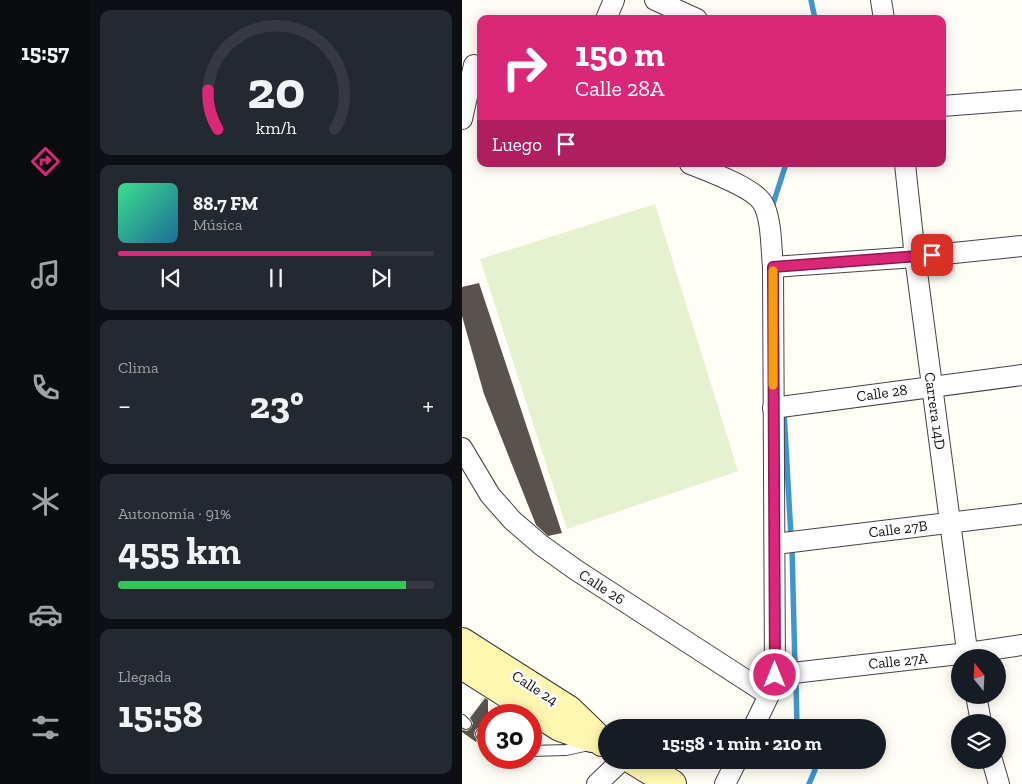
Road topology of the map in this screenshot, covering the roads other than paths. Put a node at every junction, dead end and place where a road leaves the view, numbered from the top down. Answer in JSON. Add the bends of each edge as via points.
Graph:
{"nodes":[{"id":1,"x":614,"y":0,"type":"edge"},
{"id":2,"x":655,"y":0,"type":"edge"},
{"id":3,"x":881,"y":0,"type":"edge"},
{"id":4,"x":608,"y":15,"type":"edge"},
{"id":5,"x":688,"y":15,"type":"edge"},
{"id":6,"x":883,"y":15,"type":"edge"},
{"id":7,"x":472,"y":64,"type":"edge"},
{"id":8,"x":1022,"y":100,"type":"edge"},
{"id":9,"x":946,"y":106,"type":"edge"},
{"id":10,"x":462,"y":119,"type":"edge"},
{"id":11,"x":697,"y":167,"type":"edge"},
{"id":12,"x":905,"y":167,"type":"edge"},
{"id":13,"x":1022,"y":246,"type":"edge"},
{"id":14,"x":914,"y":257,"type":"junction"},
{"id":15,"x":773,"y":267,"type":"junction"},
{"id":16,"x":1022,"y":375,"type":"edge"},
{"id":17,"x":932,"y":387,"type":"junction"},
{"id":18,"x":773,"y":408,"type":"junction"},
{"id":19,"x":462,"y":448,"type":"edge"},
{"id":20,"x":1022,"y":514,"type":"edge"},
{"id":21,"x":951,"y":522,"type":"junction"},
{"id":22,"x":775,"y":544,"type":"junction"},
{"id":23,"x":462,"y":642,"type":"edge"},
{"id":24,"x":1022,"y":645,"type":"edge"},
{"id":25,"x":967,"y":649,"type":"edge"},
{"id":26,"x":1000,"y":649,"type":"edge"},
{"id":27,"x":951,"y":657,"type":"edge"},
{"id":28,"x":462,"y":665,"type":"edge"},
{"id":29,"x":775,"y":675,"type":"junction"},
{"id":30,"x":770,"y":695,"type":"junction"},
{"id":31,"x":758,"y":719,"type":"edge"},
{"id":32,"x":598,"y":737,"type":"edge"},
{"id":33,"x":598,"y":741,"type":"edge"},
{"id":34,"x":598,"y":744,"type":"edge"},
{"id":35,"x":542,"y":751,"type":"edge"},
{"id":36,"x":613,"y":769,"type":"edge"},
{"id":37,"x":648,"y":769,"type":"edge"},
{"id":38,"x":732,"y":769,"type":"edge"},
{"id":39,"x":995,"y":769,"type":"edge"},
{"id":40,"x":597,"y":784,"type":"edge"},
{"id":41,"x":672,"y":784,"type":"edge"},
{"id":42,"x":725,"y":784,"type":"edge"},
{"id":43,"x":999,"y":784,"type":"edge"}],
"edges":[{"from":1,"to":4,"type":"street"},
{"from":2,"to":5,"type":"street"},
{"from":3,"to":6,"type":"street"},
{"from":7,"to":10,"type":"street"},
{"from":8,"to":9,"type":"street"},
{"from":11,"to":15,"type":"street","via":[[743,187],[762,202],[769,224]]},
{"from":12,"to":14,"type":"street","name":"Carrera 14D"},
{"from":13,"to":14,"type":"street"},
{"from":14,"to":15,"type":"street"},
{"from":14,"to":17,"type":"street","name":"Carrera 14D"},
{"from":15,"to":18,"type":"street"},
{"from":16,"to":17,"type":"street","name":"Calle 28"},
{"from":17,"to":18,"type":"street","name":"Calle 28"},
{"from":17,"to":21,"type":"street","name":"Carrera 14D"},
{"from":18,"to":22,"type":"street"},
{"from":19,"to":30,"type":"street","name":"Calle 26","via":[[490,495],[541,545]]},
{"from":20,"to":21,"type":"street","name":"Calle 27B"},
{"from":21,"to":22,"type":"street","name":"Calle 27B"},
{"from":21,"to":25,"type":"street","name":"Carrera 14D"},
{"from":22,"to":29,"type":"street"},
{"from":23,"to":32,"type":"main road","name":"Calle 24","via":[[569,710]]},
{"from":24,"to":26,"type":"street","name":"Calle 27A"},
{"from":27,"to":29,"type":"street","name":"Calle 27A"},
{"from":28,"to":33,"type":"main road","name":"Calle 24","via":[[560,727]]},
{"from":29,"to":30,"type":"street"},
{"from":30,"to":31,"type":"street"},
{"from":34,"to":35,"type":"lane"},
{"from":36,"to":40,"type":"street"},
{"from":37,"to":41,"type":"main road"},
{"from":38,"to":42,"type":"street"},
{"from":39,"to":43,"type":"street"}]}
